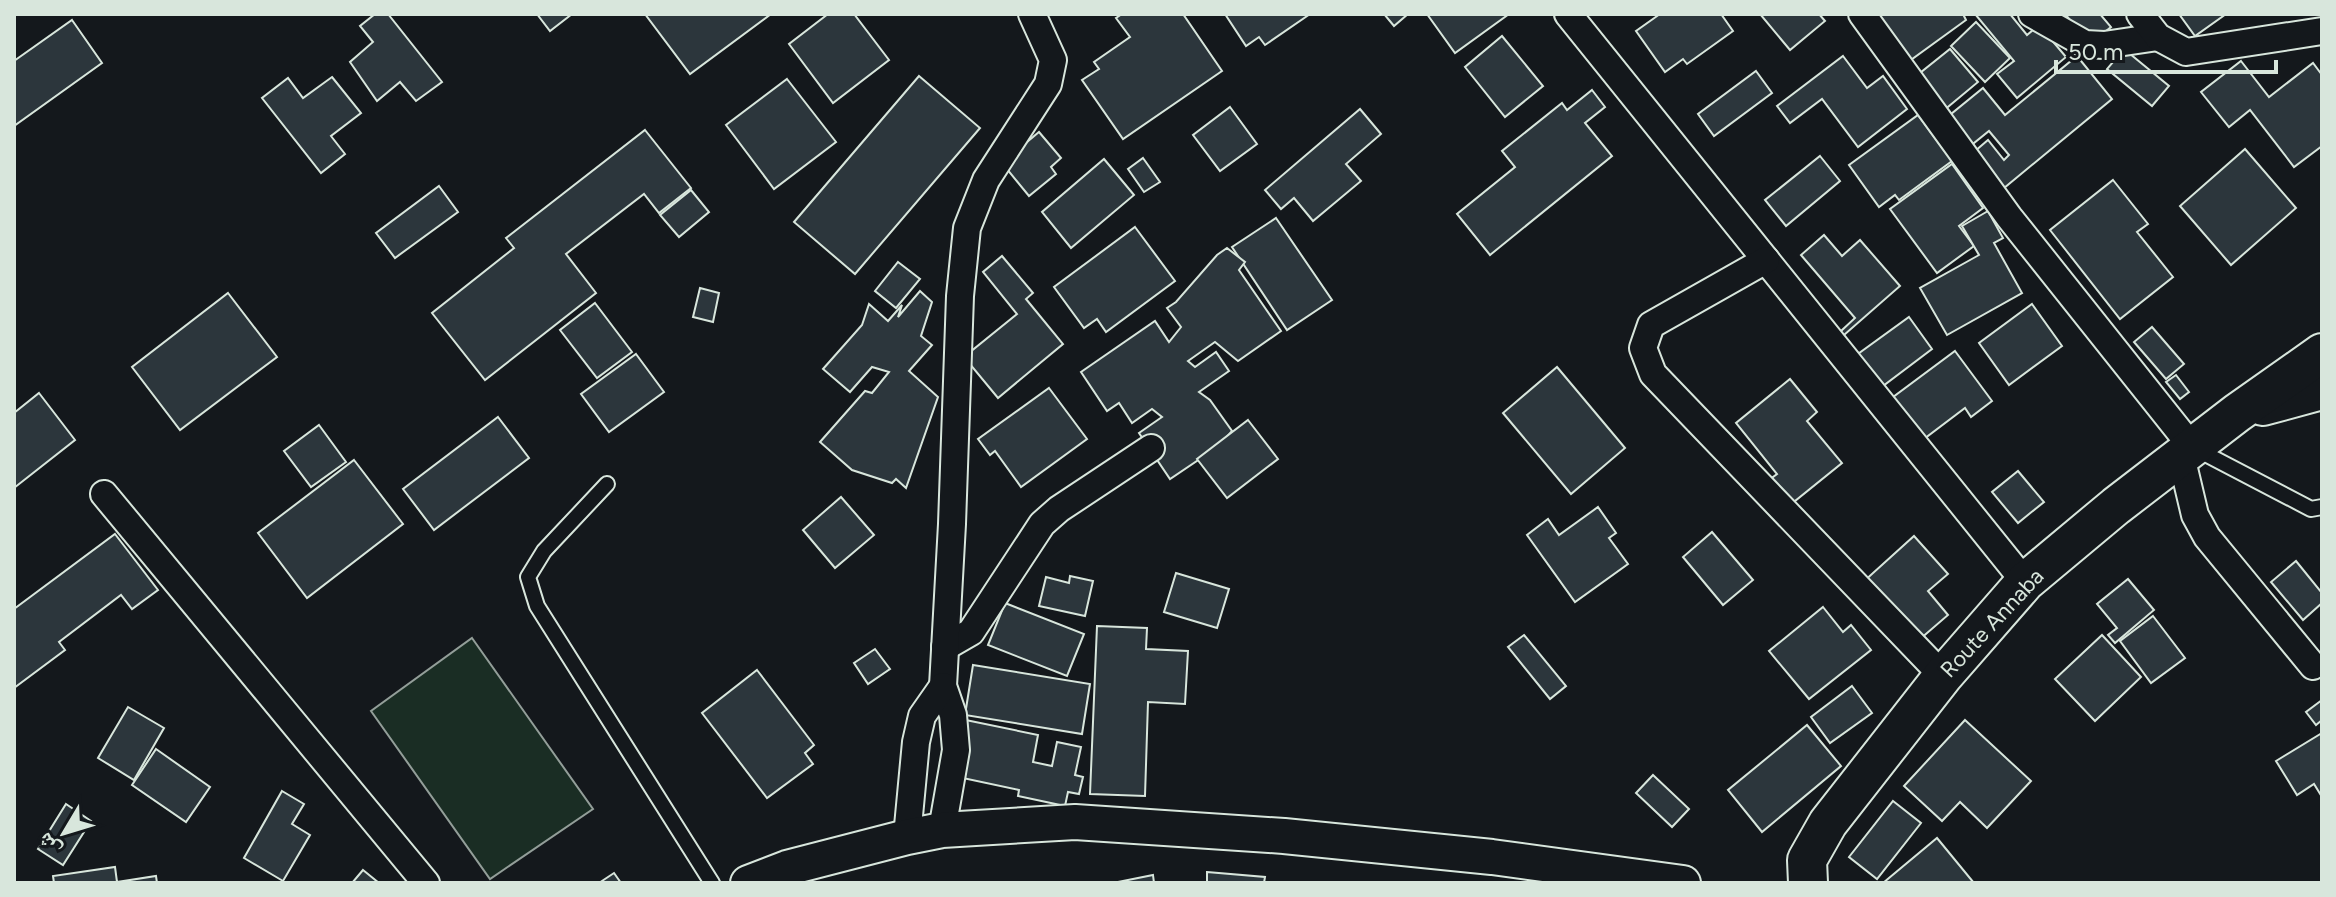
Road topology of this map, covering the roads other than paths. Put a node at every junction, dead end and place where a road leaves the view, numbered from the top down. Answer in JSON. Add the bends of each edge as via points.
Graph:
{"nodes":[{"id":1,"x":1568,"y":14,"type":"edge"},
{"id":2,"x":1862,"y":14,"type":"edge"},
{"id":3,"x":2032,"y":14,"type":"edge"},
{"id":4,"x":2140,"y":14,"type":"edge"},
{"id":5,"x":1035,"y":15,"type":"edge"},
{"id":6,"x":2322,"y":31,"type":"edge"},
{"id":7,"x":2158,"y":37,"type":"junction"},
{"id":8,"x":1766,"y":260,"type":"junction"},
{"id":9,"x":2322,"y":353,"type":"edge"},
{"id":10,"x":2322,"y":390,"type":"edge"},
{"id":11,"x":2237,"y":413,"type":"junction"},
{"id":12,"x":1151,"y":448,"type":"dead end"},
{"id":13,"x":2187,"y":452,"type":"junction"},
{"id":14,"x":607,"y":484,"type":"dead end"},
{"id":15,"x":104,"y":494,"type":"dead end"},
{"id":16,"x":2322,"y":507,"type":"edge"},
{"id":17,"x":2025,"y":582,"type":"junction"},
{"id":18,"x":945,"y":647,"type":"junction"},
{"id":19,"x":2313,"y":666,"type":"dead end"},
{"id":20,"x":1943,"y":676,"type":"junction"},
{"id":21,"x":943,"y":686,"type":"junction"},
{"id":22,"x":942,"y":830,"type":"junction"},
{"id":23,"x":907,"y":837,"type":"junction"},
{"id":24,"x":426,"y":883,"type":"edge"},
{"id":25,"x":712,"y":883,"type":"edge"},
{"id":26,"x":748,"y":883,"type":"edge"},
{"id":27,"x":1683,"y":883,"type":"edge"},
{"id":28,"x":1808,"y":883,"type":"edge"}],
"edges":[{"from":1,"to":8,"type":"street"},
{"from":2,"to":13,"type":"street"},
{"from":3,"to":7,"type":"street","via":[[2085,44]]},
{"from":4,"to":7,"type":"street"},
{"from":5,"to":18,"type":"street","via":[[1053,60],[1048,84],[986,180],[967,228]]},
{"from":6,"to":7,"type":"street","via":[[2186,52]]},
{"from":8,"to":17,"type":"street"},
{"from":8,"to":20,"type":"street","via":[[1651,325],[1643,348],[1653,374]]},
{"from":9,"to":11,"type":"main road","name":"Route Annaba"},
{"from":10,"to":11,"type":"main road","name":"Route Annaba"},
{"from":11,"to":13,"type":"main road","name":"Route Annaba"},
{"from":12,"to":18,"type":"street","via":[[1042,524],[971,632]]},
{"from":13,"to":16,"type":"lane","via":[[2311,509]]},
{"from":13,"to":17,"type":"main road","name":"Route Annaba"},
{"from":13,"to":19,"type":"street","via":[[2195,515],[2207,537]]},
{"from":14,"to":25,"type":"lane","via":[[544,551],[528,577],[537,606]]},
{"from":15,"to":24,"type":"street"},
{"from":17,"to":20,"type":"main road","name":"Route Annaba"},
{"from":18,"to":21,"type":"street"},
{"from":20,"to":28,"type":"main road","name":"Route Annaba","via":[[1828,823],[1807,860]]},
{"from":21,"to":22,"type":"street","via":[[953,715],[956,750]]},
{"from":21,"to":23,"type":"street","via":[[922,716]]},
{"from":22,"to":23,"type":"street"},
{"from":22,"to":27,"type":"street","via":[[1075,822],[1284,836]]},
{"from":23,"to":26,"type":"street"}]}
